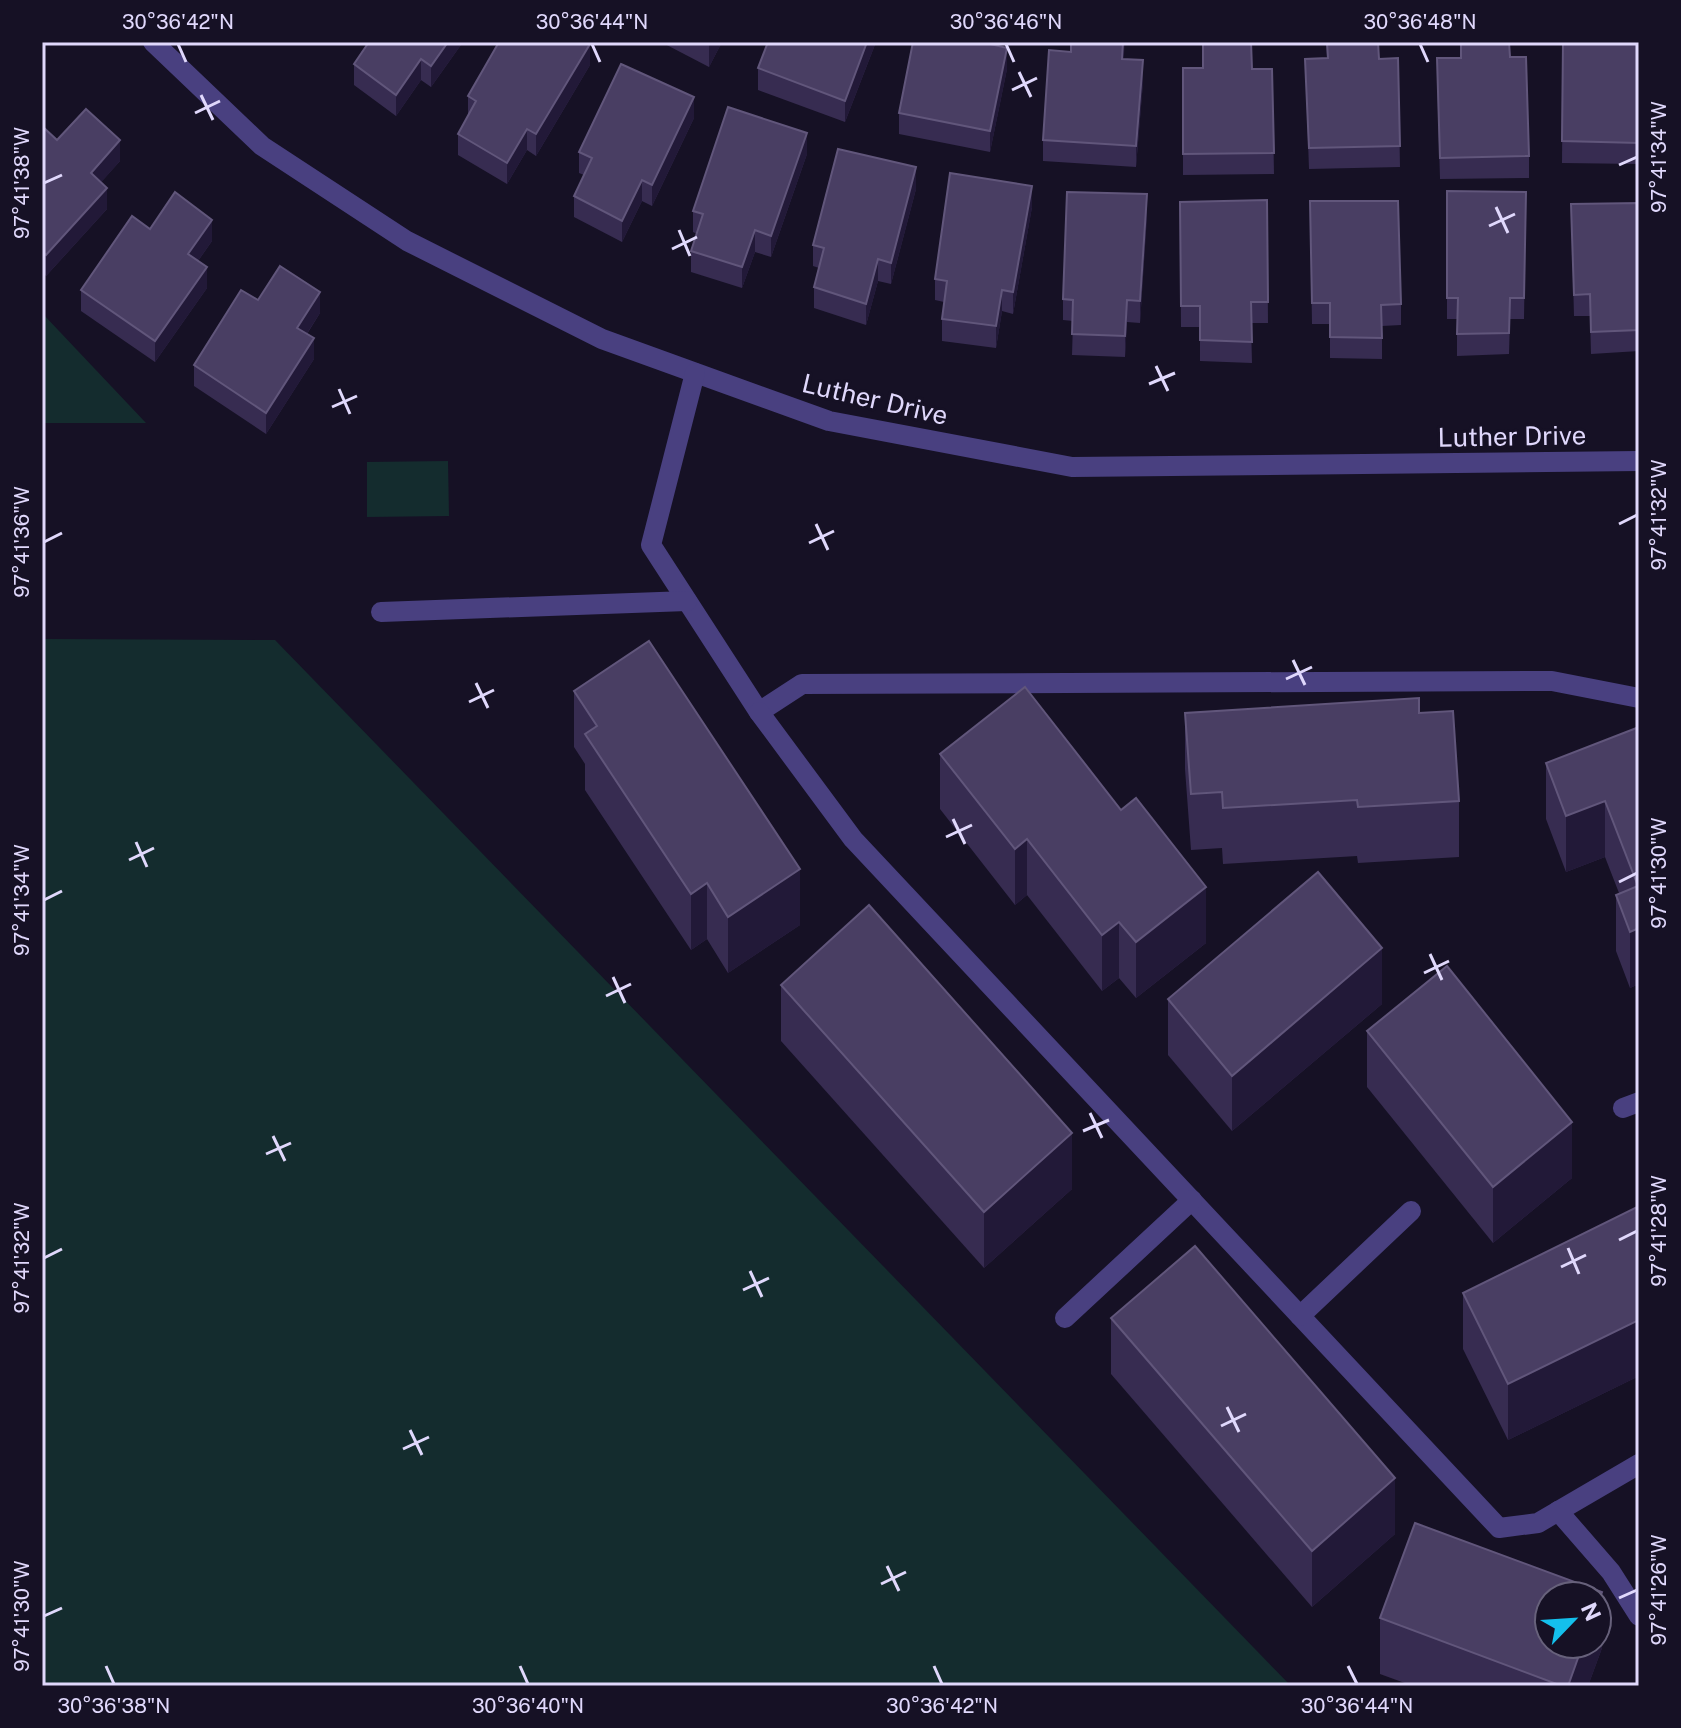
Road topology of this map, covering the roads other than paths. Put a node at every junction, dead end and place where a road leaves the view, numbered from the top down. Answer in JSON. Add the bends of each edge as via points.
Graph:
{"nodes":[{"id":1,"x":153,"y":42,"type":"edge"},
{"id":2,"x":695,"y":373,"type":"junction"},
{"id":3,"x":1639,"y":461,"type":"edge"},
{"id":4,"x":687,"y":601,"type":"junction"},
{"id":5,"x":381,"y":612,"type":"dead end"},
{"id":6,"x":1639,"y":698,"type":"edge"},
{"id":7,"x":759,"y":712,"type":"junction"},
{"id":8,"x":1192,"y":1200,"type":"junction"},
{"id":9,"x":1411,"y":1211,"type":"dead end"},
{"id":10,"x":1300,"y":1316,"type":"junction"},
{"id":11,"x":1065,"y":1318,"type":"dead end"},
{"id":12,"x":1639,"y":1464,"type":"edge"},
{"id":13,"x":1558,"y":1511,"type":"junction"},
{"id":14,"x":1639,"y":1616,"type":"edge"}],
"edges":[{"from":1,"to":2,"type":"street","name":"Luther Drive","via":[[262,146],[407,241],[602,339]]},
{"from":2,"to":3,"type":"street","name":"Luther Drive","via":[[829,421],[1072,467]]},
{"from":2,"to":4,"type":"street","via":[[651,545]]},
{"from":4,"to":5,"type":"street"},
{"from":4,"to":7,"type":"street"},
{"from":6,"to":7,"type":"street","via":[[1552,681],[802,684]]},
{"from":7,"to":8,"type":"street","via":[[853,839]]},
{"from":8,"to":10,"type":"street"},
{"from":8,"to":11,"type":"street"},
{"from":9,"to":10,"type":"street"},
{"from":10,"to":13,"type":"street","via":[[1499,1528],[1538,1523]]},
{"from":12,"to":13,"type":"street"},
{"from":13,"to":14,"type":"street","via":[[1611,1572]]}]}
